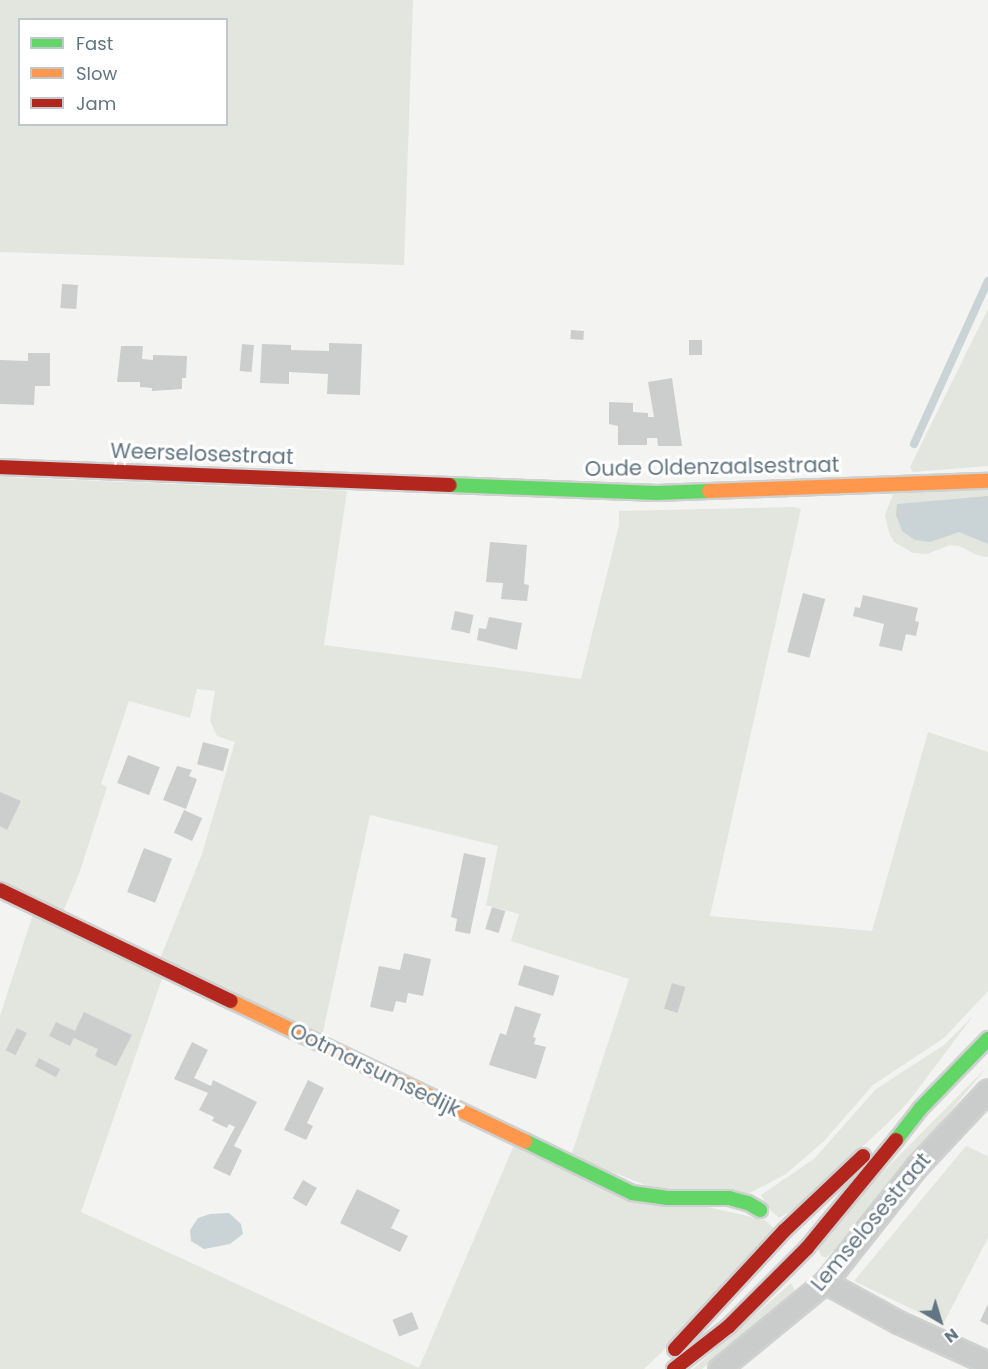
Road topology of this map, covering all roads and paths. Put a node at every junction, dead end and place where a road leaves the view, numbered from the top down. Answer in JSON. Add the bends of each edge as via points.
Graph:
{"nodes":[{"id":1,"x":0,"y":467,"type":"edge"},
{"id":2,"x":988,"y":481,"type":"edge"},
{"id":3,"x":402,"y":483,"type":"joint"},
{"id":4,"x":0,"y":890,"type":"edge"},
{"id":5,"x":988,"y":1039,"type":"edge"},
{"id":6,"x":988,"y":1090,"type":"edge"},
{"id":7,"x":920,"y":1109,"type":"junction"},
{"id":8,"x":760,"y":1210,"type":"dead end"},
{"id":9,"x":825,"y":1282,"type":"junction"},
{"id":10,"x":988,"y":1363,"type":"edge"},
{"id":11,"x":657,"y":1369,"type":"edge"},
{"id":12,"x":674,"y":1369,"type":"edge"},
{"id":13,"x":719,"y":1369,"type":"edge"}],
"edges":[{"from":1,"to":3,"type":"street","name":"Weerselosestraat"},
{"from":2,"to":3,"type":"street","name":"Oude Oldenzaalsestraat","via":[[657,493]]},
{"from":4,"to":8,"type":"street","name":"Ootmarsumsedijk","via":[[632,1193],[668,1198],[729,1198]]},
{"from":5,"to":7,"type":"street"},
{"from":6,"to":9,"type":"street","name":"Lemselosestraat","via":[[916,1167]]},
{"from":7,"to":11,"type":"street","via":[[871,1148],[784,1231]]},
{"from":7,"to":12,"type":"street","via":[[807,1248],[729,1326]]},
{"from":9,"to":10,"type":"street","via":[[898,1322]]},
{"from":9,"to":13,"type":"street","name":"Lemselosestraat"}]}
